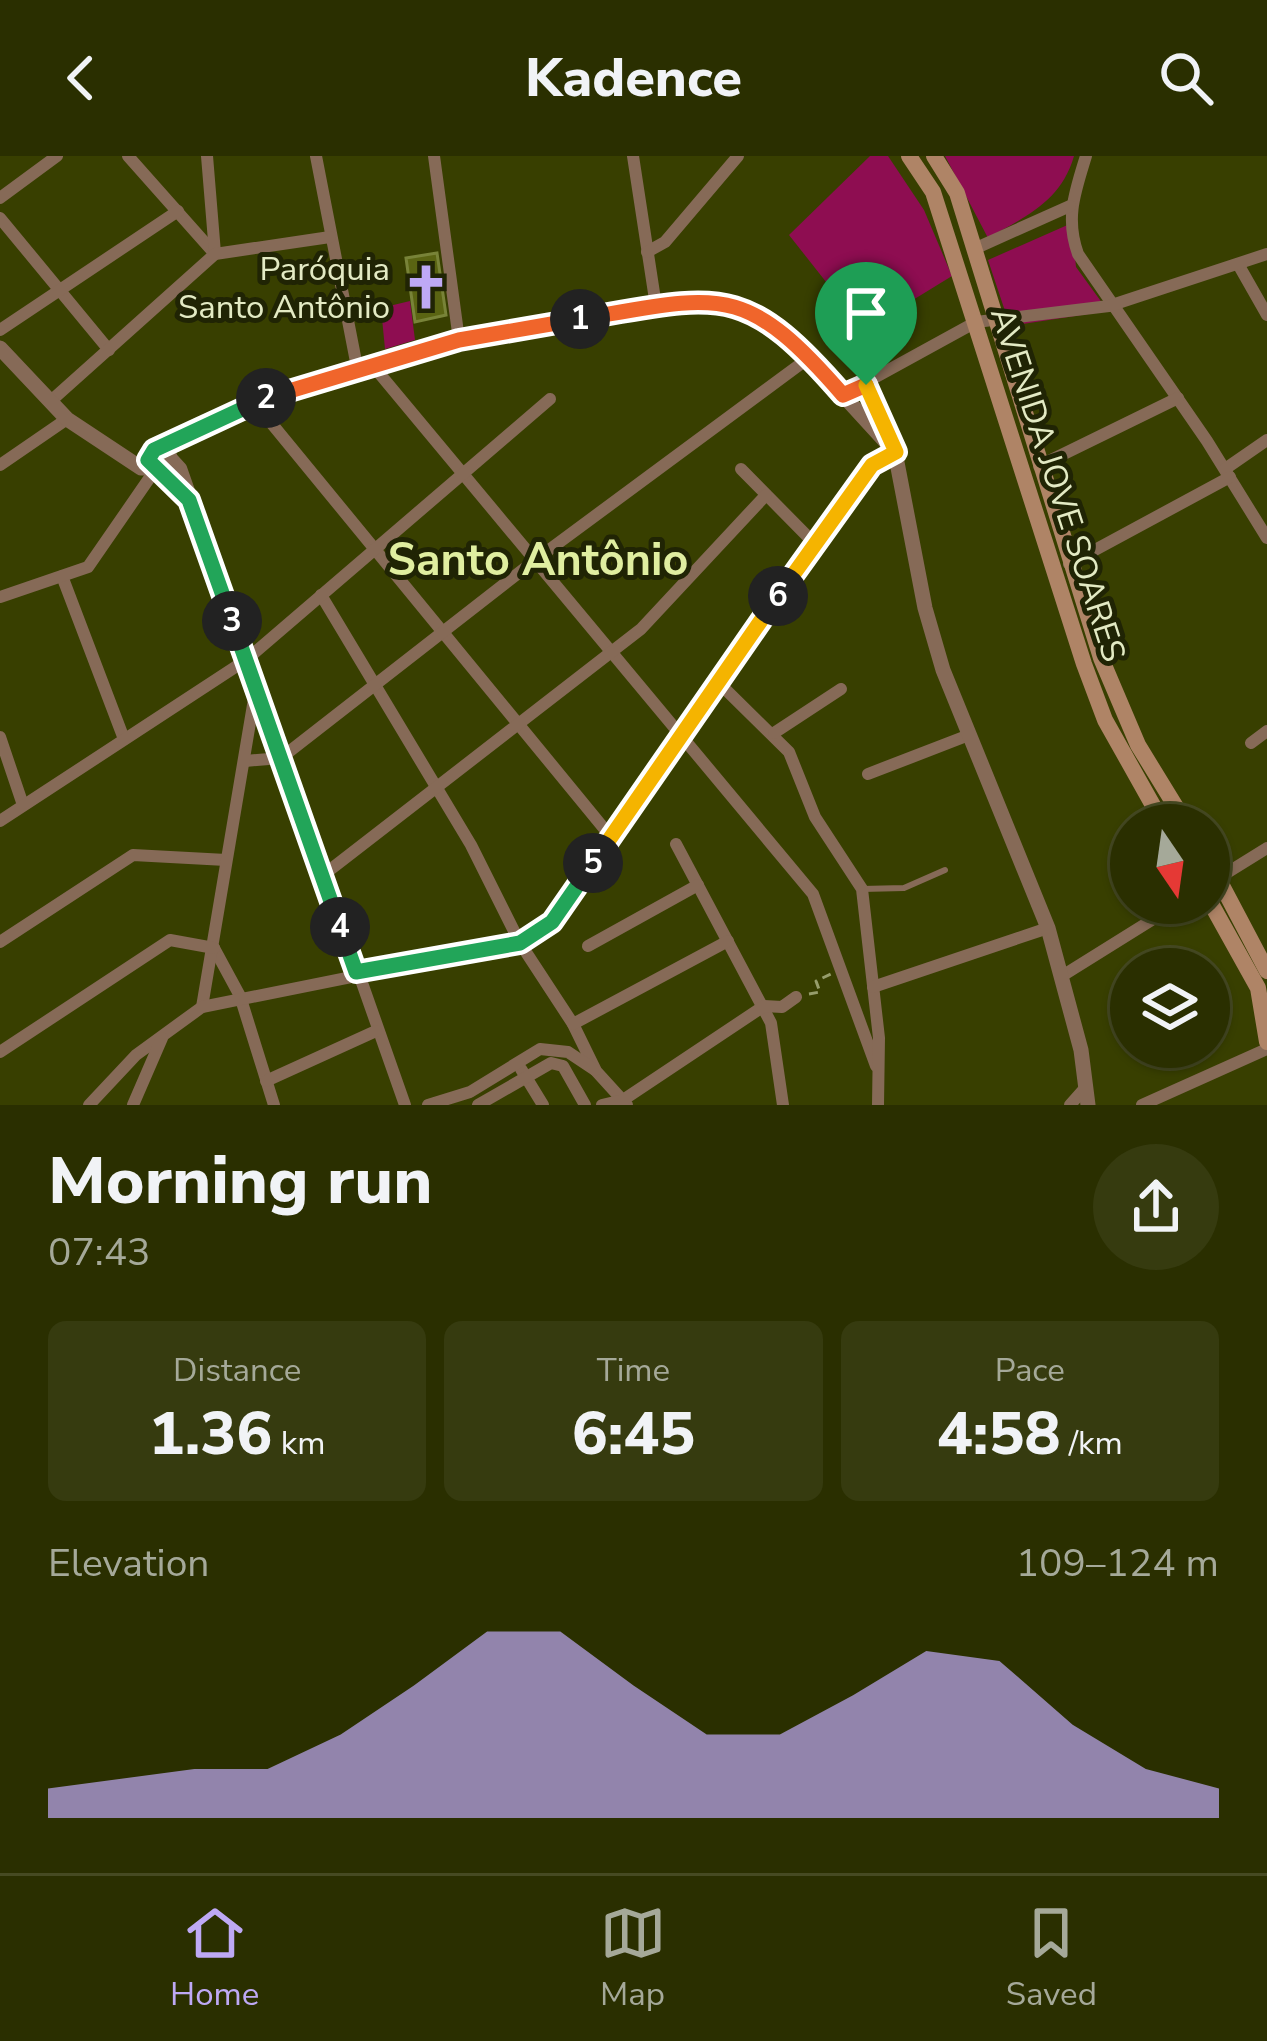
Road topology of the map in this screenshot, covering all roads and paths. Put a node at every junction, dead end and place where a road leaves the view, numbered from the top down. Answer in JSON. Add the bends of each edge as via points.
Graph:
{"nodes":[{"id":1,"x":57,"y":156,"type":"edge"},
{"id":2,"x":128,"y":156,"type":"edge"},
{"id":3,"x":208,"y":156,"type":"edge"},
{"id":4,"x":316,"y":156,"type":"edge"},
{"id":5,"x":434,"y":156,"type":"edge"},
{"id":6,"x":633,"y":156,"type":"edge"},
{"id":7,"x":737,"y":156,"type":"edge"},
{"id":8,"x":908,"y":156,"type":"edge"},
{"id":9,"x":934,"y":156,"type":"edge"},
{"id":10,"x":1086,"y":156,"type":"edge"},
{"id":11,"x":0,"y":198,"type":"edge"},
{"id":12,"x":1070,"y":206,"type":"junction"},
{"id":13,"x":178,"y":211,"type":"junction"},
{"id":14,"x":0,"y":218,"type":"edge"},
{"id":15,"x":330,"y":238,"type":"junction"},
{"id":16,"x":974,"y":249,"type":"junction"},
{"id":17,"x":647,"y":252,"type":"junction"},
{"id":18,"x":215,"y":254,"type":"junction"},
{"id":19,"x":1267,"y":254,"type":"edge"},
{"id":20,"x":1238,"y":264,"type":"junction"},
{"id":21,"x":61,"y":288,"type":"junction"},
{"id":22,"x":656,"y":306,"type":"junction"},
{"id":23,"x":1109,"y":306,"type":"junction"},
{"id":24,"x":1267,"y":315,"type":"edge"},
{"id":25,"x":996,"y":318,"type":"junction"},
{"id":26,"x":976,"y":322,"type":"junction"},
{"id":27,"x":0,"y":331,"type":"edge"},
{"id":28,"x":459,"y":340,"type":"junction"},
{"id":29,"x":0,"y":348,"type":"edge"},
{"id":30,"x":109,"y":350,"type":"junction"},
{"id":31,"x":810,"y":357,"type":"junction"},
{"id":32,"x":366,"y":370,"type":"junction"},
{"id":33,"x":866,"y":385,"type":"junction"},
{"id":34,"x":843,"y":395,"type":"junction"},
{"id":35,"x":1178,"y":398,"type":"junction"},
{"id":36,"x":53,"y":399,"type":"junction"},
{"id":37,"x":550,"y":400,"type":"dead end"},
{"id":38,"x":254,"y":402,"type":"junction"},
{"id":39,"x":67,"y":418,"type":"junction"},
{"id":40,"x":1267,"y":440,"type":"edge"},
{"id":41,"x":896,"y":452,"type":"junction"},
{"id":42,"x":158,"y":461,"type":"junction"},
{"id":43,"x":0,"y":465,"type":"edge"},
{"id":44,"x":1040,"y":466,"type":"junction"},
{"id":45,"x":741,"y":470,"type":"dead end"},
{"id":46,"x":462,"y":472,"type":"junction"},
{"id":47,"x":1228,"y":473,"type":"junction"},
{"id":48,"x":766,"y":495,"type":"junction"},
{"id":49,"x":1267,"y":538,"type":"edge"},
{"id":50,"x":814,"y":542,"type":"junction"},
{"id":51,"x":376,"y":547,"type":"junction"},
{"id":52,"x":534,"y":561,"type":"junction"},
{"id":53,"x":1069,"y":564,"type":"junction"},
{"id":54,"x":62,"y":576,"type":"junction"},
{"id":55,"x":321,"y":596,"type":"junction"},
{"id":56,"x":0,"y":597,"type":"edge"},
{"id":57,"x":445,"y":630,"type":"junction"},
{"id":58,"x":611,"y":652,"type":"junction"},
{"id":59,"x":246,"y":660,"type":"junction"},
{"id":60,"x":720,"y":684,"type":"junction"},
{"id":61,"x":256,"y":686,"type":"junction"},
{"id":62,"x":374,"y":687,"type":"junction"},
{"id":63,"x":841,"y":688,"type":"dead end"},
{"id":64,"x":520,"y":723,"type":"junction"},
{"id":65,"x":1267,"y":731,"type":"edge"},
{"id":66,"x":774,"y":733,"type":"junction"},
{"id":67,"x":969,"y":735,"type":"junction"},
{"id":68,"x":0,"y":737,"type":"edge"},
{"id":69,"x":124,"y":739,"type":"junction"},
{"id":70,"x":684,"y":739,"type":"junction"},
{"id":71,"x":1251,"y":743,"type":"dead end"},
{"id":72,"x":281,"y":758,"type":"junction"},
{"id":73,"x":245,"y":761,"type":"junction"},
{"id":74,"x":868,"y":774,"type":"dead end"},
{"id":75,"x":437,"y":788,"type":"junction"},
{"id":76,"x":1152,"y":804,"type":"edge"},
{"id":77,"x":1175,"y":804,"type":"edge"},
{"id":78,"x":23,"y":805,"type":"junction"},
{"id":79,"x":0,"y":821,"type":"edge"},
{"id":80,"x":611,"y":837,"type":"junction"},
{"id":81,"x":676,"y":844,"type":"dead end"},
{"id":82,"x":1267,"y":848,"type":"edge"},
{"id":83,"x":226,"y":860,"type":"junction"},
{"id":84,"x":1230,"y":865,"type":"edge"},
{"id":85,"x":945,"y":870,"type":"dead end"},
{"id":86,"x":322,"y":876,"type":"junction"},
{"id":87,"x":698,"y":885,"type":"junction"},
{"id":88,"x":862,"y":889,"type":"junction"},
{"id":89,"x":1230,"y":905,"type":"edge"},
{"id":90,"x":1145,"y":924,"type":"edge"},
{"id":91,"x":1222,"y":924,"type":"edge"},
{"id":92,"x":1048,"y":928,"type":"junction"},
{"id":93,"x":728,"y":941,"type":"junction"},
{"id":94,"x":0,"y":942,"type":"edge"},
{"id":95,"x":520,"y":943,"type":"junction"},
{"id":96,"x":588,"y":946,"type":"dead end"},
{"id":97,"x":214,"y":948,"type":"junction"},
{"id":98,"x":1267,"y":970,"type":"edge"},
{"id":99,"x":837,"y":971,"type":"junction"},
{"id":100,"x":356,"y":972,"type":"junction"},
{"id":101,"x":1062,"y":976,"type":"junction"},
{"id":102,"x":873,"y":987,"type":"junction"},
{"id":103,"x":240,"y":996,"type":"junction"},
{"id":104,"x":796,"y":997,"type":"joint"},
{"id":105,"x":764,"y":1006,"type":"junction"},
{"id":106,"x":202,"y":1007,"type":"junction"},
{"id":107,"x":573,"y":1024,"type":"junction"},
{"id":108,"x":376,"y":1031,"type":"junction"},
{"id":109,"x":163,"y":1037,"type":"junction"},
{"id":110,"x":1267,"y":1046,"type":"edge"},
{"id":111,"x":0,"y":1052,"type":"edge"},
{"id":112,"x":518,"y":1063,"type":"junction"},
{"id":113,"x":876,"y":1066,"type":"junction"},
{"id":114,"x":596,"y":1071,"type":"junction"},
{"id":115,"x":526,"y":1076,"type":"junction"},
{"id":116,"x":1086,"y":1087,"type":"junction"},
{"id":117,"x":502,"y":1090,"type":"junction"},
{"id":118,"x":266,"y":1096,"type":"edge"},
{"id":119,"x":475,"y":1100,"type":"edge"},
{"id":120,"x":625,"y":1102,"type":"edge"},
{"id":121,"x":606,"y":1104,"type":"edge"},
{"id":122,"x":88,"y":1105,"type":"edge"},
{"id":123,"x":133,"y":1105,"type":"edge"},
{"id":124,"x":405,"y":1105,"type":"edge"},
{"id":125,"x":428,"y":1105,"type":"edge"},
{"id":126,"x":510,"y":1105,"type":"edge"},
{"id":127,"x":543,"y":1105,"type":"edge"},
{"id":128,"x":585,"y":1105,"type":"edge"},
{"id":129,"x":783,"y":1105,"type":"edge"},
{"id":130,"x":878,"y":1105,"type":"edge"},
{"id":131,"x":1070,"y":1105,"type":"edge"},
{"id":132,"x":1088,"y":1105,"type":"edge"},
{"id":133,"x":1142,"y":1105,"type":"edge"}],
"edges":[{"from":1,"to":11,"type":"street"},
{"from":2,"to":13,"type":"street"},
{"from":3,"to":18,"type":"street"},
{"from":4,"to":15,"type":"street"},
{"from":5,"to":28,"type":"street"},
{"from":6,"to":17,"type":"street"},
{"from":7,"to":17,"type":"street"},
{"from":8,"to":26,"type":"main road","name":"AVENIDA JOVE SOARES","via":[[933,192]]},
{"from":9,"to":16,"type":"main road","name":"AVENIDA JOVE SOARES","via":[[957,194]]},
{"from":10,"to":12,"type":"street"},
{"from":12,"to":16,"type":"street"},
{"from":12,"to":23,"type":"street","via":[[1078,254]]},
{"from":13,"to":18,"type":"street"},
{"from":13,"to":21,"type":"street"},
{"from":14,"to":21,"type":"street"},
{"from":15,"to":18,"type":"street"},
{"from":15,"to":32,"type":"street"},
{"from":16,"to":25,"type":"main road","name":"AVENIDA JOVE SOARES"},
{"from":17,"to":22,"type":"street"},
{"from":18,"to":30,"type":"street"},
{"from":19,"to":20,"type":"street"},
{"from":20,"to":23,"type":"street"},
{"from":20,"to":24,"type":"street"},
{"from":21,"to":27,"type":"street"},
{"from":21,"to":30,"type":"street"},
{"from":22,"to":28,"type":"street"},
{"from":22,"to":31,"type":"street","via":[[737,305]]},
{"from":23,"to":25,"type":"street"},
{"from":23,"to":35,"type":"street"},
{"from":25,"to":26,"type":"street"},
{"from":25,"to":44,"type":"main road","name":"AVENIDA JOVE SOARES"},
{"from":26,"to":33,"type":"street"},
{"from":26,"to":76,"type":"main road","name":"AVENIDA JOVE SOARES","via":[[1105,720]]},
{"from":28,"to":32,"type":"street"},
{"from":29,"to":36,"type":"street"},
{"from":30,"to":36,"type":"street"},
{"from":31,"to":34,"type":"street"},
{"from":31,"to":52,"type":"street"},
{"from":32,"to":38,"type":"street"},
{"from":32,"to":46,"type":"street"},
{"from":33,"to":34,"type":"street"},
{"from":33,"to":41,"type":"street"},
{"from":34,"to":41,"type":"street"},
{"from":35,"to":44,"type":"street"},
{"from":35,"to":47,"type":"street"},
{"from":36,"to":39,"type":"street"},
{"from":37,"to":46,"type":"street"},
{"from":38,"to":42,"type":"street"},
{"from":38,"to":51,"type":"street"},
{"from":39,"to":42,"type":"street","via":[[141,468]]},
{"from":39,"to":43,"type":"street"},
{"from":40,"to":47,"type":"street"},
{"from":41,"to":50,"type":"street","via":[[872,465]]},
{"from":41,"to":67,"type":"street","via":[[925,608]]},
{"from":42,"to":54,"type":"street","via":[[88,567]]},
{"from":42,"to":59,"type":"street","via":[[189,500]]},
{"from":44,"to":53,"type":"main road","name":"AVENIDA JOVE SOARES"},
{"from":45,"to":48,"type":"street"},
{"from":46,"to":51,"type":"street"},
{"from":46,"to":52,"type":"street"},
{"from":47,"to":49,"type":"street"},
{"from":47,"to":53,"type":"street"},
{"from":48,"to":50,"type":"street"},
{"from":48,"to":58,"type":"street"},
{"from":50,"to":60,"type":"street"},
{"from":51,"to":55,"type":"street"},
{"from":51,"to":57,"type":"street"},
{"from":52,"to":57,"type":"street"},
{"from":52,"to":58,"type":"street"},
{"from":53,"to":77,"type":"main road","name":"AVENIDA JOVE SOARES","via":[[1121,710]]},
{"from":54,"to":56,"type":"street"},
{"from":54,"to":69,"type":"street"},
{"from":55,"to":59,"type":"street"},
{"from":55,"to":62,"type":"street"},
{"from":57,"to":62,"type":"street"},
{"from":57,"to":64,"type":"street"},
{"from":58,"to":64,"type":"street"},
{"from":58,"to":70,"type":"street"},
{"from":59,"to":61,"type":"street"},
{"from":59,"to":69,"type":"street"},
{"from":60,"to":66,"type":"street"},
{"from":60,"to":70,"type":"street"},
{"from":61,"to":72,"type":"street"},
{"from":61,"to":73,"type":"street"},
{"from":62,"to":72,"type":"street"},
{"from":62,"to":75,"type":"street"},
{"from":63,"to":66,"type":"street"},
{"from":64,"to":75,"type":"street"},
{"from":64,"to":80,"type":"street"},
{"from":65,"to":71,"type":"street"},
{"from":66,"to":88,"type":"street","via":[[806,784],[815,818]]},
{"from":67,"to":74,"type":"street"},
{"from":67,"to":92,"type":"street"},
{"from":68,"to":78,"type":"street"},
{"from":69,"to":78,"type":"street"},
{"from":70,"to":80,"type":"street"},
{"from":70,"to":99,"type":"street","via":[[813,894]]},
{"from":72,"to":73,"type":"street"},
{"from":72,"to":86,"type":"street"},
{"from":73,"to":83,"type":"street"},
{"from":75,"to":86,"type":"street"},
{"from":75,"to":95,"type":"street"},
{"from":78,"to":79,"type":"street"},
{"from":80,"to":95,"type":"street","via":[[552,922]]},
{"from":81,"to":87,"type":"street"},
{"from":82,"to":84,"type":"street"},
{"from":83,"to":94,"type":"street","via":[[133,855]]},
{"from":83,"to":97,"type":"street"},
{"from":85,"to":88,"type":"lane","via":[[904,888]]},
{"from":86,"to":100,"type":"street"},
{"from":87,"to":93,"type":"street"},
{"from":87,"to":96,"type":"street"},
{"from":88,"to":102,"type":"street"},
{"from":89,"to":98,"type":"main road"},
{"from":90,"to":101,"type":"street"},
{"from":91,"to":110,"type":"main road","via":[[1258,988]]},
{"from":92,"to":101,"type":"street"},
{"from":92,"to":102,"type":"street"},
{"from":93,"to":105,"type":"street"},
{"from":93,"to":107,"type":"street"},
{"from":95,"to":100,"type":"street"},
{"from":95,"to":107,"type":"street"},
{"from":97,"to":103,"type":"street"},
{"from":97,"to":106,"type":"street"},
{"from":97,"to":111,"type":"street","via":[[170,940]]},
{"from":99,"to":104,"type":"path","via":[[816,981],[820,992]]},
{"from":99,"to":113,"type":"street"},
{"from":100,"to":103,"type":"street"},
{"from":100,"to":108,"type":"street"},
{"from":101,"to":116,"type":"street"},
{"from":102,"to":113,"type":"street"},
{"from":103,"to":106,"type":"street"},
{"from":103,"to":118,"type":"street"},
{"from":104,"to":105,"type":"street"},
{"from":105,"to":120,"type":"street"},
{"from":105,"to":129,"type":"street"},
{"from":106,"to":109,"type":"street"},
{"from":107,"to":114,"type":"street"},
{"from":108,"to":118,"type":"street"},
{"from":108,"to":124,"type":"street"},
{"from":109,"to":122,"type":"street"},
{"from":109,"to":123,"type":"street"},
{"from":110,"to":133,"type":"street"},
{"from":112,"to":114,"type":"street","via":[[551,1048]]},
{"from":112,"to":115,"type":"street"},
{"from":112,"to":119,"type":"street"},
{"from":113,"to":130,"type":"street"},
{"from":114,"to":120,"type":"street"},
{"from":115,"to":117,"type":"street"},
{"from":115,"to":127,"type":"street"},
{"from":115,"to":128,"type":"street","via":[[563,1066]]},
{"from":116,"to":131,"type":"street"},
{"from":116,"to":132,"type":"street"},
{"from":117,"to":119,"type":"street"},
{"from":117,"to":126,"type":"street"},
{"from":119,"to":125,"type":"street"},
{"from":120,"to":121,"type":"street"}]}
